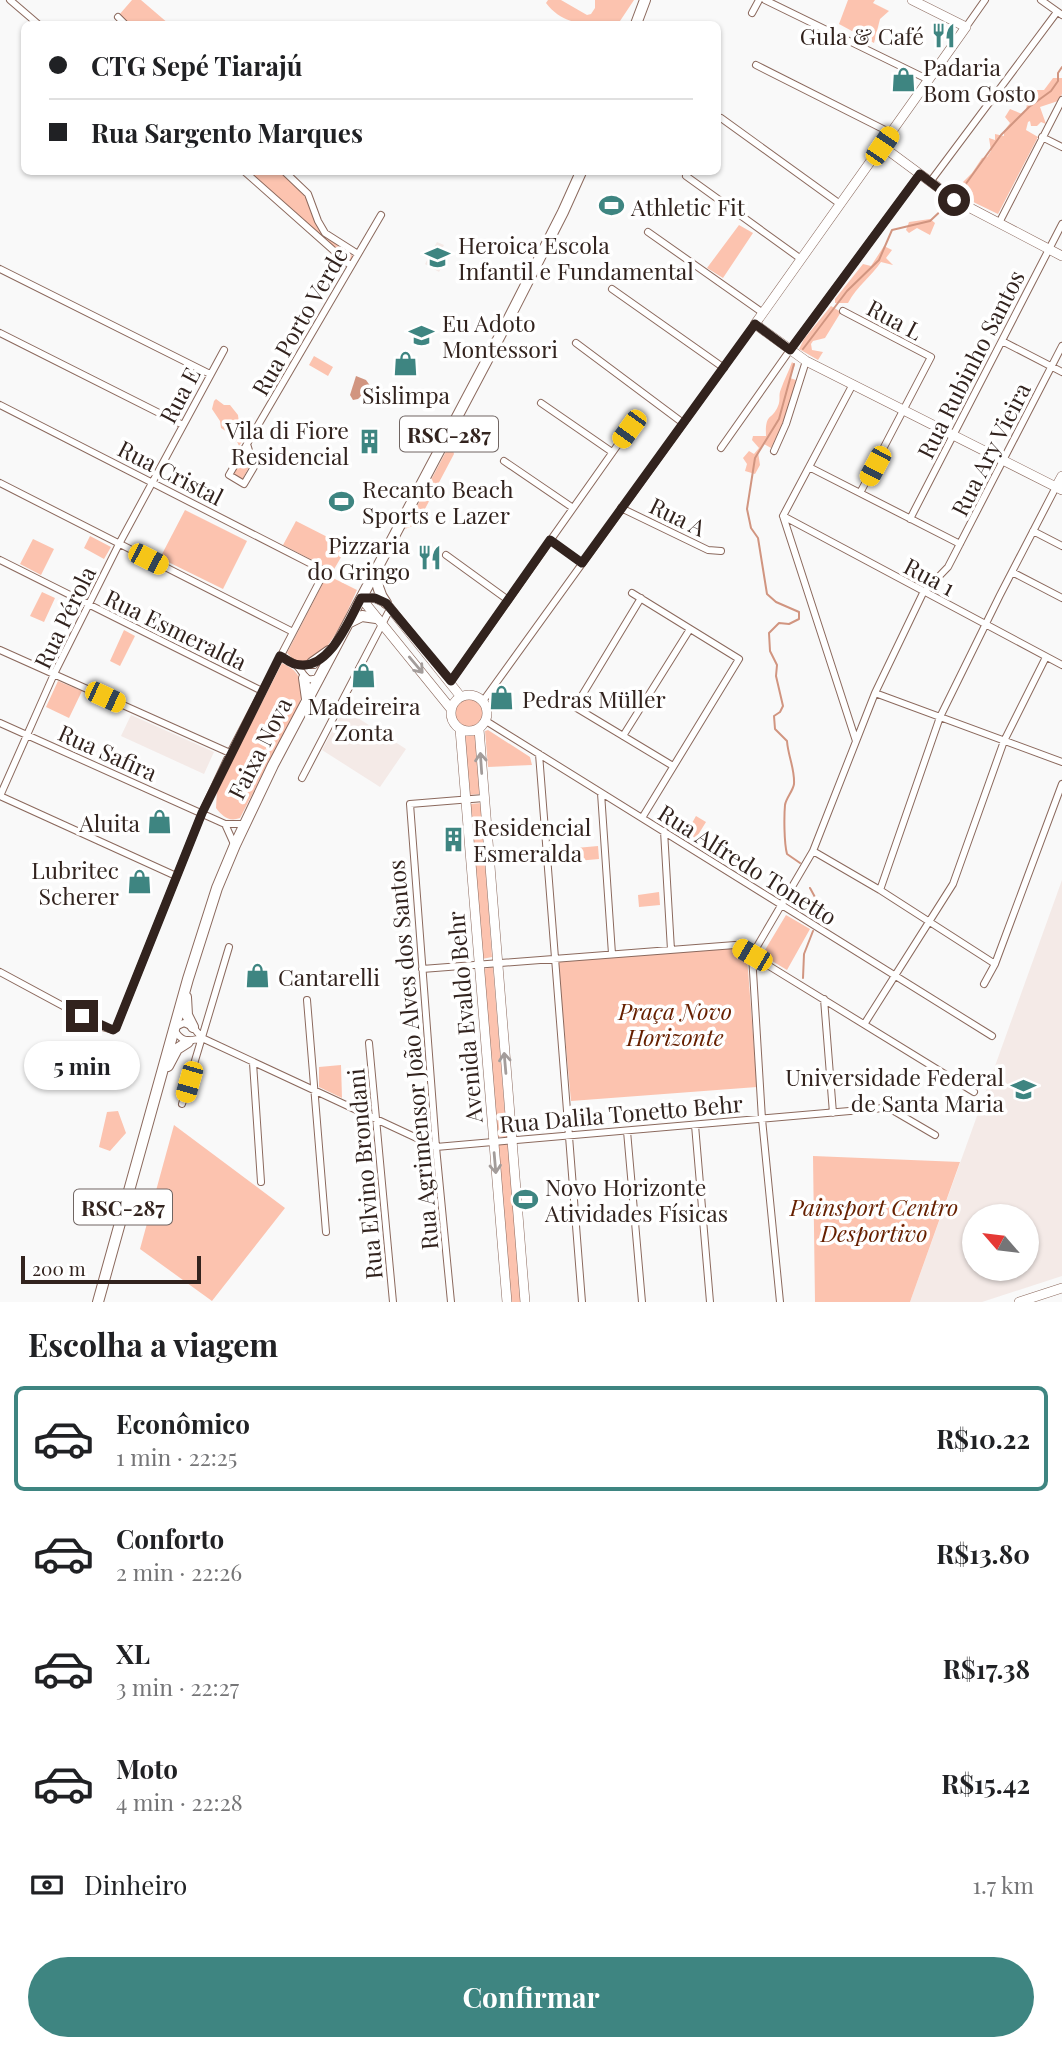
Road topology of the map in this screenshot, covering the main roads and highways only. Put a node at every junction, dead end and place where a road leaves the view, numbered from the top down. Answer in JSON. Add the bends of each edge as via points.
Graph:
{"nodes":[{"id":1,"x":645,"y":0,"type":"edge"},
{"id":2,"x":637,"y":21,"type":"edge"},
{"id":3,"x":580,"y":175,"type":"edge"},
{"id":4,"x":376,"y":570,"type":"junction"},
{"id":5,"x":388,"y":606,"type":"road end"},
{"id":6,"x":379,"y":621,"type":"road end"},
{"id":7,"x":348,"y":623,"type":"junction"},
{"id":8,"x":336,"y":644,"type":"junction"},
{"id":9,"x":312,"y":663,"type":"road end"},
{"id":10,"x":304,"y":678,"type":"road end"},
{"id":11,"x":307,"y":701,"type":"junction"},
{"id":12,"x":185,"y":987,"type":"junction"},
{"id":13,"x":193,"y":1027,"type":"road end"},
{"id":14,"x":188,"y":1042,"type":"road end"},
{"id":15,"x":159,"y":1080,"type":"junction"},
{"id":16,"x":98,"y":1302,"type":"edge"}],
"edges":[{"from":1,"to":2,"type":"highway"},
{"from":3,"to":4,"type":"highway","name":"Faixa Nova","number":"RSC-287"},
{"from":4,"to":5,"type":"highway","via":[[381,597]]},
{"from":4,"to":7,"type":"highway","name":"Faixa Nova","number":"RSC-287"},
{"from":6,"to":7,"type":"highway","via":[[362,616]]},
{"from":7,"to":8,"type":"highway","name":"Faixa Nova","number":"RSC-287"},
{"from":8,"to":9,"type":"highway"},
{"from":8,"to":11,"type":"highway","name":"Faixa Nova","number":"RSC-287"},
{"from":10,"to":11,"type":"highway"},
{"from":11,"to":12,"type":"highway","name":"Faixa Nova","number":"RSC-287","via":[[235,845]]},
{"from":12,"to":13,"type":"highway","via":[[187,1016]]},
{"from":12,"to":15,"type":"highway","name":"Faixa Nova","number":"RSC-287"},
{"from":14,"to":15,"type":"highway","via":[[177,1049]]},
{"from":15,"to":16,"type":"highway","name":"Faixa Nova","number":"RSC-287"}]}
